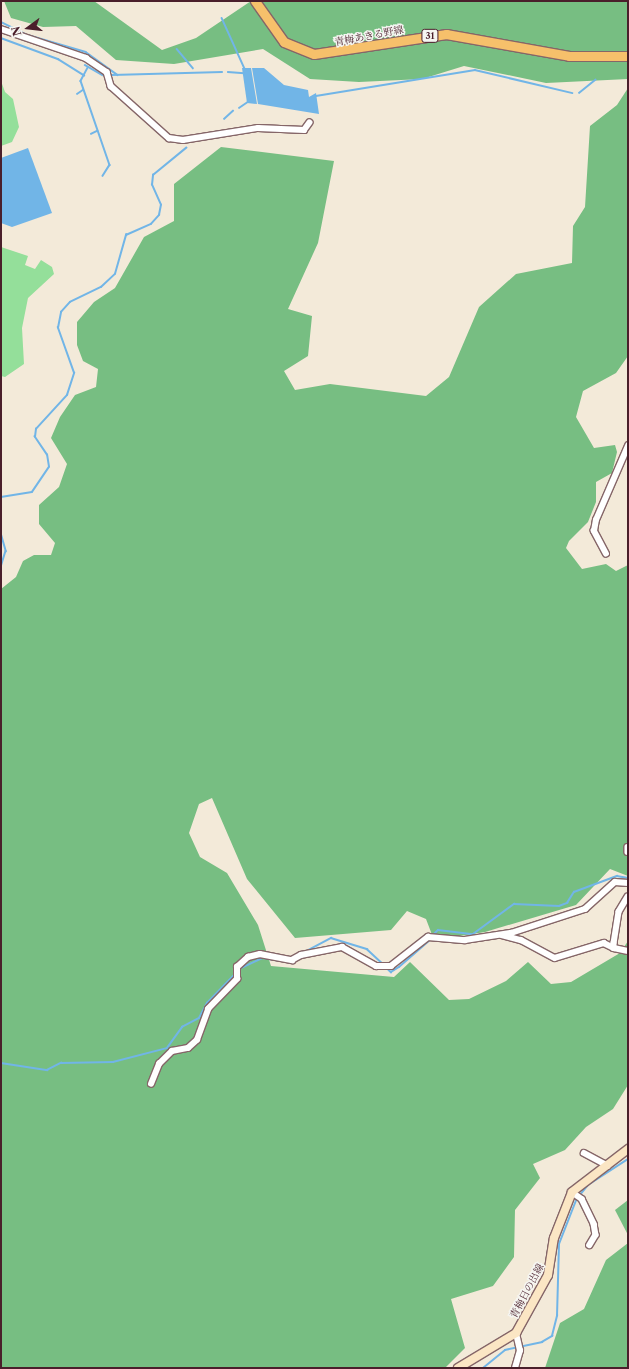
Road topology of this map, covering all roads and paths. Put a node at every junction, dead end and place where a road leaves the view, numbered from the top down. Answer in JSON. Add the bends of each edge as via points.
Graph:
{"nodes":[{"id":1,"x":255,"y":1,"type":"edge"},
{"id":2,"x":1,"y":29,"type":"edge"},
{"id":3,"x":628,"y":56,"type":"edge"},
{"id":4,"x":309,"y":123,"type":"dead end"},
{"id":5,"x":628,"y":446,"type":"edge"},
{"id":6,"x":606,"y":554,"type":"dead end"},
{"id":7,"x":628,"y":847,"type":"edge"},
{"id":8,"x":628,"y":852,"type":"edge"},
{"id":9,"x":628,"y":883,"type":"edge"},
{"id":10,"x":628,"y":897,"type":"edge"},
{"id":11,"x":499,"y":934,"type":"junction"},
{"id":12,"x":614,"y":948,"type":"junction"},
{"id":13,"x":628,"y":951,"type":"edge"},
{"id":14,"x":151,"y":1084,"type":"dead end"},
{"id":15,"x":628,"y":1150,"type":"edge"},
{"id":16,"x":584,"y":1153,"type":"dead end"},
{"id":17,"x":608,"y":1166,"type":"junction"},
{"id":18,"x":574,"y":1194,"type":"junction"},
{"id":19,"x":590,"y":1245,"type":"dead end"},
{"id":20,"x":516,"y":1333,"type":"junction"},
{"id":21,"x":458,"y":1368,"type":"edge"},
{"id":22,"x":515,"y":1368,"type":"edge"}],
"edges":[{"from":1,"to":3,"type":"main road","name":"青梅あきる野線","number":"31","via":[[284,42],[314,54],[446,34],[569,56]]},
{"from":2,"to":4,"type":"street","via":[[86,58],[106,72],[111,86],[169,138],[183,140],[258,128],[304,130]]},
{"from":5,"to":6,"type":"street","via":[[596,520],[594,531]]},
{"from":7,"to":8,"type":"street"},
{"from":9,"to":11,"type":"street","via":[[615,882],[585,909]]},
{"from":10,"to":12,"type":"street","via":[[619,912]]},
{"from":11,"to":12,"type":"street","via":[[521,940],[555,958],[604,943]]},
{"from":11,"to":14,"type":"street","via":[[465,940],[428,937],[387,967],[376,966],[342,947],[301,955],[292,960],[260,954],[248,957],[237,967],[237,978],[208,1009],[197,1040],[188,1048],[172,1051],[160,1064]]},
{"from":12,"to":13,"type":"street"},
{"from":15,"to":17,"type":"main road"},
{"from":16,"to":17,"type":"street"},
{"from":17,"to":18,"type":"main road"},
{"from":18,"to":19,"type":"street","via":[[582,1200],[596,1229]]},
{"from":18,"to":20,"type":"main road","name":"青梅日の出線","via":[[554,1238],[548,1275]]},
{"from":20,"to":21,"type":"main road","name":"青梅日の出線"},
{"from":20,"to":22,"type":"street","via":[[520,1351]]}]}
